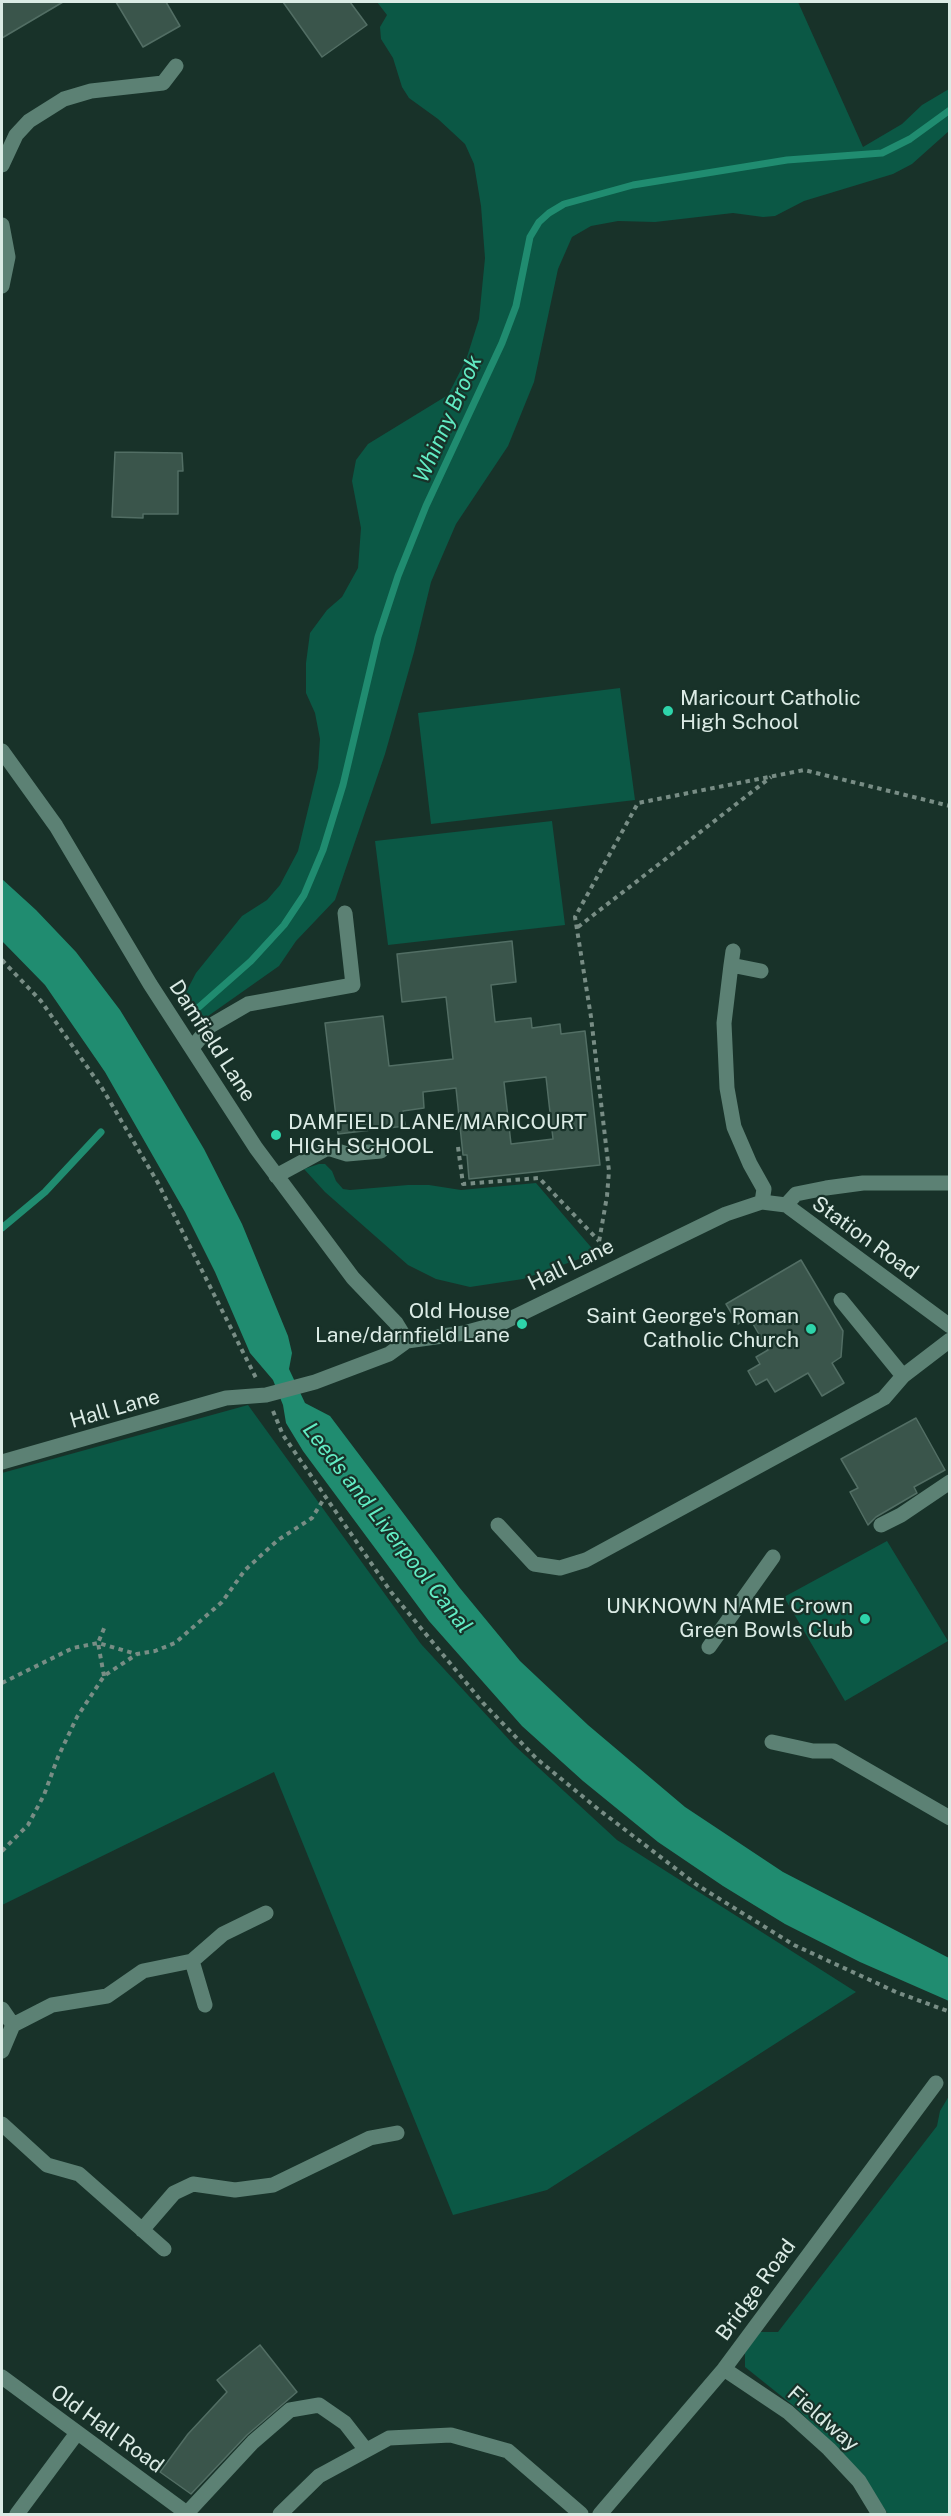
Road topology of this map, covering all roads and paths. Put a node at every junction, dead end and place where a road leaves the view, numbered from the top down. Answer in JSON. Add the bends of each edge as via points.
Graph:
{"nodes":[{"id":1,"x":176,"y":66,"type":"dead end"},
{"id":2,"x":2,"y":165,"type":"edge"},
{"id":3,"x":2,"y":225,"type":"edge"},
{"id":4,"x":2,"y":286,"type":"edge"},
{"id":5,"x":2,"y":751,"type":"edge"},
{"id":6,"x":773,"y":776,"type":"junction"},
{"id":7,"x":950,"y":806,"type":"edge"},
{"id":8,"x":345,"y":913,"type":"dead end"},
{"id":9,"x":578,"y":927,"type":"junction"},
{"id":10,"x":2,"y":960,"type":"edge"},
{"id":11,"x":761,"y":971,"type":"dead end"},
{"id":12,"x":192,"y":1048,"type":"junction"},
{"id":13,"x":458,"y":1147,"type":"dead end"},
{"id":14,"x":381,"y":1151,"type":"dead end"},
{"id":15,"x":276,"y":1176,"type":"junction"},
{"id":16,"x":950,"y":1183,"type":"edge"},
{"id":17,"x":762,"y":1202,"type":"junction"},
{"id":18,"x":786,"y":1205,"type":"junction"},
{"id":19,"x":599,"y":1242,"type":"junction"},
{"id":20,"x":603,"y":1250,"type":"dead end"},
{"id":21,"x":841,"y":1300,"type":"dead end"},
{"id":22,"x":950,"y":1326,"type":"edge"},
{"id":23,"x":950,"y":1340,"type":"edge"},
{"id":24,"x":407,"y":1341,"type":"junction"},
{"id":25,"x":903,"y":1376,"type":"junction"},
{"id":26,"x":271,"y":1394,"type":"junction"},
{"id":27,"x":2,"y":1462,"type":"edge"},
{"id":28,"x":950,"y":1482,"type":"edge"},
{"id":29,"x":325,"y":1497,"type":"junction"},
{"id":30,"x":498,"y":1525,"type":"dead end"},
{"id":31,"x":880,"y":1525,"type":"dead end"},
{"id":32,"x":773,"y":1557,"type":"dead end"},
{"id":33,"x":105,"y":1626,"type":"dead end"},
{"id":34,"x":98,"y":1643,"type":"junction"},
{"id":35,"x":709,"y":1647,"type":"dead end"},
{"id":36,"x":136,"y":1654,"type":"junction"},
{"id":37,"x":104,"y":1676,"type":"junction"},
{"id":38,"x":2,"y":1683,"type":"edge"},
{"id":39,"x":772,"y":1742,"type":"dead end"},
{"id":40,"x":950,"y":1818,"type":"edge"},
{"id":41,"x":2,"y":1851,"type":"edge"},
{"id":42,"x":266,"y":1913,"type":"dead end"},
{"id":43,"x":192,"y":1961,"type":"junction"},
{"id":44,"x":205,"y":2005,"type":"dead end"},
{"id":45,"x":2,"y":2009,"type":"edge"},
{"id":46,"x":950,"y":2012,"type":"edge"},
{"id":47,"x":13,"y":2025,"type":"junction"},
{"id":48,"x":2,"y":2051,"type":"edge"},
{"id":49,"x":936,"y":2083,"type":"dead end"},
{"id":50,"x":2,"y":2124,"type":"edge"},
{"id":51,"x":397,"y":2133,"type":"dead end"},
{"id":52,"x":142,"y":2229,"type":"junction"},
{"id":53,"x":164,"y":2249,"type":"dead end"},
{"id":54,"x":724,"y":2369,"type":"junction"},
{"id":55,"x":2,"y":2377,"type":"edge"},
{"id":56,"x":77,"y":2433,"type":"junction"},
{"id":57,"x":366,"y":2450,"type":"junction"},
{"id":58,"x":17,"y":2514,"type":"edge"},
{"id":59,"x":188,"y":2514,"type":"edge"},
{"id":60,"x":280,"y":2514,"type":"edge"},
{"id":61,"x":581,"y":2514,"type":"edge"},
{"id":62,"x":600,"y":2514,"type":"edge"},
{"id":63,"x":879,"y":2514,"type":"edge"}],
"edges":[{"from":1,"to":2,"type":"street","via":[[163,83],[91,90],[64,99],[29,121],[16,135]]},
{"from":3,"to":4,"type":"street","via":[[8,257]]},
{"from":5,"to":12,"type":"street","name":"Damfield Lane","via":[[56,826]]},
{"from":6,"to":7,"type":"path","via":[[804,770]]},
{"from":6,"to":9,"type":"path"},
{"from":6,"to":9,"type":"path","via":[[638,803],[575,916]]},
{"from":8,"to":12,"type":"street","via":[[353,985],[248,1004],[210,1026]]},
{"from":9,"to":19,"type":"path","via":[[609,1171]]},
{"from":10,"to":26,"type":"path","via":[[41,1001],[102,1088]]},
{"from":11,"to":17,"type":"street","via":[[732,958],[724,1023],[727,1088],[734,1126],[764,1189]]},
{"from":12,"to":15,"type":"street","name":"Damfield Lane"},
{"from":13,"to":19,"type":"path","via":[[463,1184],[539,1178]]},
{"from":14,"to":15,"type":"street","via":[[347,1154],[326,1149]]},
{"from":15,"to":24,"type":"street","name":"Damfield Lane","via":[[353,1278],[396,1323]]},
{"from":16,"to":18,"type":"street","via":[[863,1183],[796,1194]]},
{"from":17,"to":18,"type":"street","name":"Hall Lane"},
{"from":17,"to":24,"type":"street","name":"Hall Lane","via":[[726,1214],[504,1322],[464,1333]]},
{"from":18,"to":22,"type":"street","name":"Station Road"},
{"from":19,"to":20,"type":"path"},
{"from":21,"to":25,"type":"street"},
{"from":23,"to":25,"type":"street"},
{"from":24,"to":26,"type":"street","name":"Hall Lane","via":[[389,1354]]},
{"from":25,"to":30,"type":"street","via":[[884,1398],[586,1560],[560,1568],[534,1564]]},
{"from":26,"to":27,"type":"street","name":"Hall Lane","via":[[226,1398]]},
{"from":26,"to":29,"type":"path","via":[[283,1435]]},
{"from":28,"to":31,"type":"street"},
{"from":29,"to":36,"type":"path","via":[[312,1518],[278,1540],[245,1570],[222,1602],[175,1643]]},
{"from":29,"to":46,"type":"path","via":[[391,1592],[483,1703],[537,1759],[697,1885],[794,1945]]},
{"from":32,"to":35,"type":"street"},
{"from":33,"to":34,"type":"path"},
{"from":34,"to":36,"type":"path"},
{"from":34,"to":37,"type":"path"},
{"from":34,"to":38,"type":"path","via":[[73,1648]]},
{"from":36,"to":37,"type":"path"},
{"from":37,"to":41,"type":"path","via":[[77,1717],[28,1825]]},
{"from":39,"to":40,"type":"street","via":[[813,1751],[834,1751]]},
{"from":42,"to":43,"type":"street","via":[[223,1934]]},
{"from":43,"to":44,"type":"street"},
{"from":43,"to":47,"type":"street","via":[[143,1971],[106,1996],[52,2005]]},
{"from":45,"to":47,"type":"street"},
{"from":47,"to":48,"type":"street"},
{"from":49,"to":54,"type":"street","name":"Bridge Road"},
{"from":50,"to":52,"type":"street","via":[[47,2165],[79,2174]]},
{"from":51,"to":52,"type":"street","via":[[370,2138],[273,2185],[234,2190],[194,2184],[174,2193]]},
{"from":52,"to":53,"type":"street"},
{"from":54,"to":62,"type":"street","name":"Bridge Road"},
{"from":54,"to":63,"type":"street","name":"Fieldway","via":[[788,2412],[829,2449],[859,2481]]},
{"from":55,"to":56,"type":"street","name":"Old Hall Road"},
{"from":56,"to":58,"type":"street"},
{"from":56,"to":59,"type":"street","name":"Old Hall Road"},
{"from":57,"to":59,"type":"street","via":[[345,2423],[319,2404],[290,2410],[253,2442]]},
{"from":57,"to":60,"type":"street","via":[[319,2476]]},
{"from":57,"to":61,"type":"street","via":[[389,2438],[451,2435],[508,2451]]}]}
